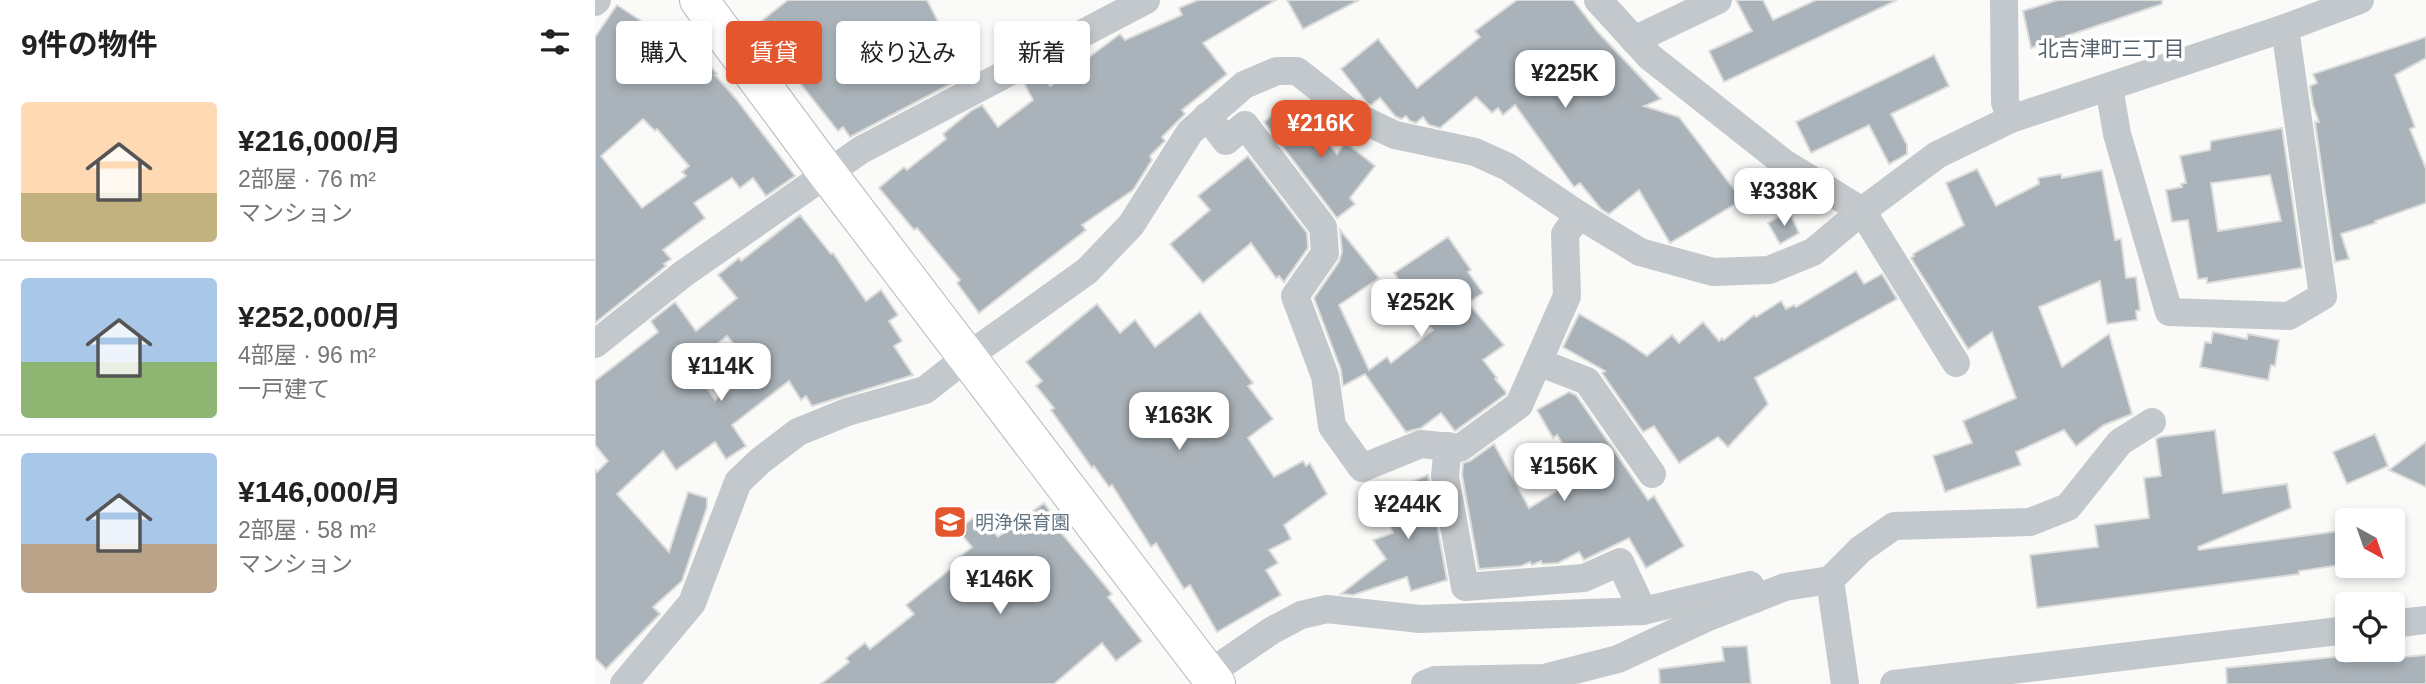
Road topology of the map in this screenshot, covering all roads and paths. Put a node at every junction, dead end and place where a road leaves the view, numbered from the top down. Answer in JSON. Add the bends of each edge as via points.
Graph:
{"nodes":[{"id":1,"x":699,"y":0,"type":"edge"},
{"id":2,"x":1146,"y":0,"type":"edge"},
{"id":3,"x":1598,"y":0,"type":"edge"},
{"id":4,"x":1718,"y":0,"type":"edge"},
{"id":5,"x":2004,"y":0,"type":"edge"},
{"id":6,"x":2360,"y":0,"type":"edge"},
{"id":7,"x":2285,"y":29,"type":"junction"},
{"id":8,"x":1634,"y":40,"type":"junction"},
{"id":9,"x":2109,"y":87,"type":"junction"},
{"id":10,"x":1207,"y":116,"type":"junction"},
{"id":11,"x":2011,"y":119,"type":"junction"},
{"id":12,"x":827,"y":173,"type":"junction"},
{"id":13,"x":1862,"y":211,"type":"junction"},
{"id":14,"x":1579,"y":215,"type":"junction"},
{"id":15,"x":595,"y":344,"type":"edge"},
{"id":16,"x":967,"y":357,"type":"junction"},
{"id":17,"x":1538,"y":362,"type":"junction"},
{"id":18,"x":1956,"y":363,"type":"dead end"},
{"id":19,"x":2152,"y":422,"type":"dead end"},
{"id":20,"x":1448,"y":446,"type":"junction"},
{"id":21,"x":1653,"y":474,"type":"dead end"},
{"id":22,"x":1830,"y":580,"type":"junction"},
{"id":23,"x":1755,"y":599,"type":"junction"},
{"id":24,"x":1643,"y":611,"type":"junction"},
{"id":25,"x":2426,"y":620,"type":"edge"},
{"id":26,"x":2405,"y":622,"type":"edge"},
{"id":27,"x":2335,"y":631,"type":"edge"},
{"id":28,"x":1212,"y":679,"type":"edge"},
{"id":29,"x":624,"y":684,"type":"edge"},
{"id":30,"x":1426,"y":684,"type":"edge"},
{"id":31,"x":1845,"y":684,"type":"edge"},
{"id":32,"x":1894,"y":684,"type":"edge"}],
"edges":[{"from":1,"to":12,"type":"street"},
{"from":2,"to":12,"type":"street","via":[[861,149]]},
{"from":3,"to":8,"type":"street"},
{"from":4,"to":8,"type":"street"},
{"from":5,"to":11,"type":"street","via":[[2005,103]]},
{"from":6,"to":7,"type":"street"},
{"from":7,"to":9,"type":"street"},
{"from":7,"to":9,"type":"street","via":[[2323,296],[2289,316],[2169,312],[2117,134]]},
{"from":8,"to":13,"type":"street","via":[[1784,163]]},
{"from":9,"to":11,"type":"street"},
{"from":10,"to":14,"type":"street","via":[[1244,85],[1277,71],[1297,71],[1353,115],[1395,135],[1475,152],[1508,167]]},
{"from":10,"to":16,"type":"street","via":[[1190,132],[1131,225],[1087,271]]},
{"from":10,"to":20,"type":"street","via":[[1226,141],[1245,125],[1323,227],[1325,253],[1294,296],[1325,376],[1332,426],[1362,468],[1421,444]]},
{"from":11,"to":13,"type":"street","via":[[1937,155]]},
{"from":12,"to":15,"type":"street","via":[[683,274]]},
{"from":12,"to":16,"type":"street"},
{"from":13,"to":14,"type":"street","via":[[1814,252],[1769,270],[1713,272],[1640,252]]},
{"from":13,"to":18,"type":"street"},
{"from":14,"to":17,"type":"street","via":[[1565,234],[1567,296]]},
{"from":16,"to":28,"type":"street"},
{"from":16,"to":29,"type":"street","via":[[925,390],[847,412],[798,432],[760,461],[738,482],[692,603]]},
{"from":17,"to":20,"type":"street","via":[[1520,405],[1460,448]]},
{"from":17,"to":21,"type":"street","via":[[1587,381]]},
{"from":19,"to":22,"type":"street","via":[[2120,442],[2068,507],[2030,522],[1894,526],[1861,549]]},
{"from":20,"to":24,"type":"street","via":[[1445,476],[1465,587],[1584,578],[1620,562]]},
{"from":22,"to":23,"type":"street","via":[[1785,587]]},
{"from":22,"to":31,"type":"street"},
{"from":23,"to":24,"type":"street","via":[[1750,585]]},
{"from":23,"to":30,"type":"street","via":[[1618,659],[1543,678],[1435,680]]},
{"from":24,"to":28,"type":"street","via":[[1420,619],[1327,609],[1301,615],[1271,631]]},
{"from":25,"to":26,"type":"street"},
{"from":27,"to":32,"type":"street"}]}
